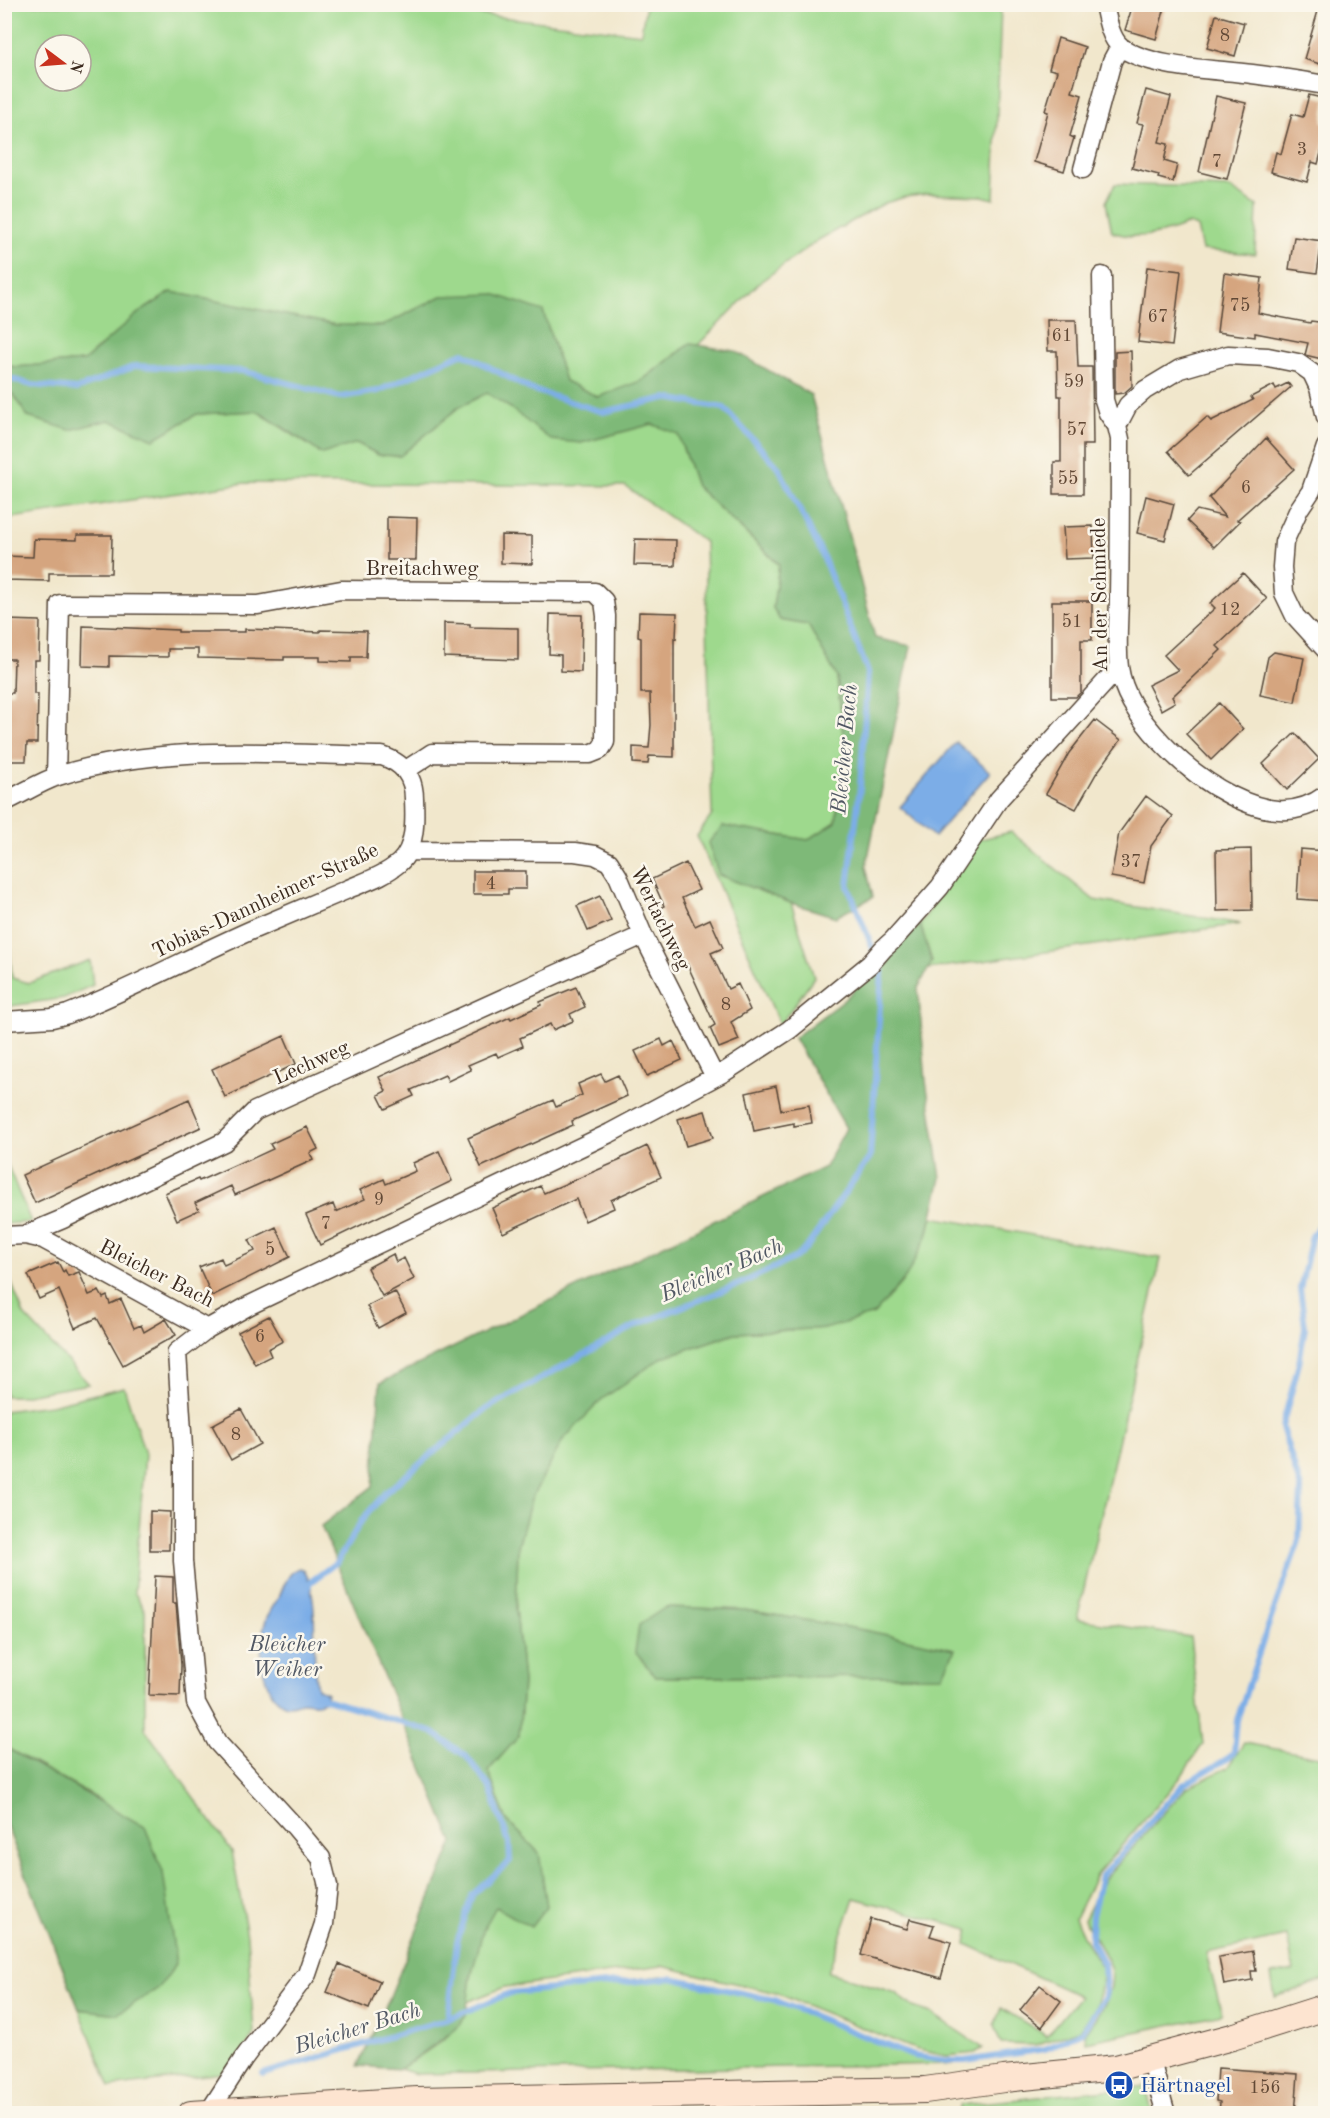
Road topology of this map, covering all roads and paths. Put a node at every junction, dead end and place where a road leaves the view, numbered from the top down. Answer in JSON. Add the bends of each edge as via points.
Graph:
{"nodes":[{"id":1,"x":1104,"y":4,"type":"edge"},
{"id":2,"x":1120,"y":46,"type":"junction"},
{"id":3,"x":1326,"y":85,"type":"edge"},
{"id":4,"x":1083,"y":169,"type":"dead end"},
{"id":5,"x":1102,"y":276,"type":"dead end"},
{"id":6,"x":1326,"y":417,"type":"edge"},
{"id":7,"x":1117,"y":426,"type":"junction"},
{"id":8,"x":1326,"y":447,"type":"edge"},
{"id":9,"x":1326,"y":650,"type":"edge"},
{"id":10,"x":1119,"y":667,"type":"junction"},
{"id":11,"x":406,"y":770,"type":"junction"},
{"id":12,"x":56,"y":777,"type":"junction"},
{"id":13,"x":1326,"y":795,"type":"edge"},
{"id":14,"x":4,"y":802,"type":"edge"},
{"id":15,"x":409,"y":851,"type":"junction"},
{"id":16,"x":644,"y":935,"type":"junction"},
{"id":17,"x":4,"y":1021,"type":"edge"},
{"id":18,"x":714,"y":1077,"type":"junction"},
{"id":19,"x":25,"y":1235,"type":"junction"},
{"id":20,"x":4,"y":1236,"type":"edge"},
{"id":21,"x":207,"y":1329,"type":"junction"},
{"id":22,"x":1326,"y":2007,"type":"edge"},
{"id":23,"x":1150,"y":2058,"type":"junction"},
{"id":24,"x":200,"y":2113,"type":"edge"},
{"id":25,"x":1166,"y":2114,"type":"edge"}],
"edges":[{"from":1,"to":2,"type":"street","via":[[1111,32]]},
{"from":2,"to":3,"type":"street","via":[[1141,57],[1193,68]]},
{"from":2,"to":4,"type":"street","via":[[1112,61]]},
{"from":5,"to":7,"type":"street","name":"An der Schmiede","via":[[1104,400]]},
{"from":6,"to":7,"type":"street","via":[[1312,373],[1298,363],[1228,355],[1180,369],[1145,390],[1128,405]]},
{"from":7,"to":10,"type":"street","name":"An der Schmiede"},
{"from":8,"to":9,"type":"street","via":[[1311,491],[1284,542],[1282,567],[1284,593],[1295,616]]},
{"from":10,"to":13,"type":"street","name":"An der Schmiede","via":[[1132,704],[1146,725],[1210,785],[1245,803],[1279,812],[1302,809]]},
{"from":10,"to":18,"type":"street","name":"Bleicher Bach","via":[[999,799],[940,887],[870,964],[789,1030]]},
{"from":11,"to":12,"type":"street","via":[[382,756],[160,754]]},
{"from":11,"to":12,"type":"street","name":"Breitachweg","via":[[432,753],[590,754],[600,750],[605,742],[604,601],[595,592],[341,590],[258,604],[60,604]]},
{"from":11,"to":15,"type":"street","name":"Tobias-Dannheimer-Straße","via":[[415,801]]},
{"from":12,"to":14,"type":"street"},
{"from":15,"to":16,"type":"street","name":"Wertachweg","via":[[595,855],[609,862],[618,876]]},
{"from":15,"to":17,"type":"street","name":"Tobias-Dannheimer-Straße","via":[[378,876],[92,1005],[52,1018]]},
{"from":16,"to":18,"type":"street","name":"Wertachweg"},
{"from":16,"to":19,"type":"street","name":"Lechweg","via":[[255,1112],[224,1142]]},
{"from":18,"to":21,"type":"street","name":"Bleicher Bach","via":[[610,1133],[249,1305]]},
{"from":19,"to":20,"type":"street","name":"Lechweg"},
{"from":19,"to":21,"type":"street","name":"Bleicher Bach","via":[[43,1239]]},
{"from":21,"to":24,"type":"street","via":[[177,1352],[183,1448],[183,1561],[196,1703],[217,1742],[321,1858],[328,1886],[324,1924],[307,1974]]},
{"from":22,"to":23,"type":"main road"},
{"from":23,"to":24,"type":"main road","via":[[1116,2068],[925,2090],[417,2100]]},
{"from":23,"to":25,"type":"street"}]}
